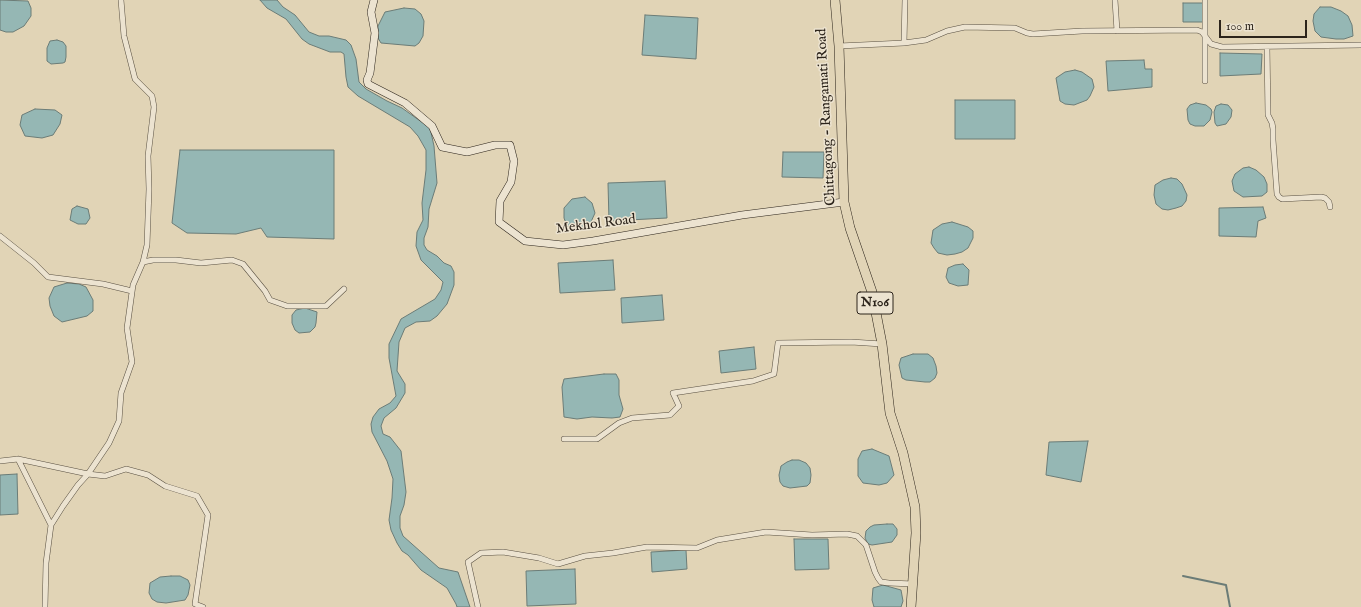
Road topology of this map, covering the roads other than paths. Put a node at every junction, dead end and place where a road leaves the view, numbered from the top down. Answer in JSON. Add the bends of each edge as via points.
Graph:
{"nodes":[{"id":1,"x":120,"y":0,"type":"edge"},
{"id":2,"x":374,"y":0,"type":"edge"},
{"id":3,"x":835,"y":0,"type":"edge"},
{"id":4,"x":905,"y":0,"type":"edge"},
{"id":5,"x":1115,"y":0,"type":"edge"},
{"id":6,"x":1205,"y":0,"type":"edge"},
{"id":7,"x":1117,"y":31,"type":"junction"},
{"id":8,"x":1205,"y":35,"type":"junction"},
{"id":9,"x":904,"y":43,"type":"junction"},
{"id":10,"x":1361,"y":45,"type":"edge"},
{"id":11,"x":838,"y":46,"type":"junction"},
{"id":12,"x":1267,"y":46,"type":"junction"},
{"id":13,"x":1205,"y":81,"type":"dead end"},
{"id":14,"x":844,"y":202,"type":"junction"},
{"id":15,"x":1330,"y":207,"type":"dead end"},
{"id":16,"x":0,"y":236,"type":"edge"},
{"id":17,"x":142,"y":262,"type":"junction"},
{"id":18,"x":344,"y":289,"type":"dead end"},
{"id":19,"x":132,"y":291,"type":"junction"},
{"id":20,"x":882,"y":344,"type":"junction"},
{"id":21,"x":564,"y":439,"type":"dead end"},
{"id":22,"x":18,"y":459,"type":"junction"},
{"id":23,"x":0,"y":462,"type":"edge"},
{"id":24,"x":88,"y":474,"type":"junction"},
{"id":25,"x":51,"y":525,"type":"junction"},
{"id":26,"x":913,"y":584,"type":"junction"},
{"id":27,"x":45,"y":607,"type":"edge"},
{"id":28,"x":203,"y":607,"type":"edge"},
{"id":29,"x":478,"y":607,"type":"edge"},
{"id":30,"x":911,"y":607,"type":"edge"}],
"edges":[{"from":1,"to":17,"type":"street","via":[[124,36],[134,79],[152,96],[154,107],[148,156],[147,245]]},
{"from":2,"to":14,"type":"street","name":"Mekhol Road","via":[[371,12],[375,33],[368,84],[405,103],[432,126],[442,147],[467,152],[495,145],[510,145],[514,162],[511,182],[500,201],[499,222],[525,241],[562,245],[742,215]]},
{"from":3,"to":11,"type":"highway","name":"Chittagong - Rangamati Road","number":"N106"},
{"from":4,"to":9,"type":"street"},
{"from":5,"to":7,"type":"street"},
{"from":6,"to":8,"type":"street"},
{"from":7,"to":8,"type":"street","via":[[1197,30]]},
{"from":7,"to":9,"type":"street","via":[[1033,34],[1015,28],[965,27],[926,40]]},
{"from":8,"to":12,"type":"street","via":[[1211,44],[1216,46]]},
{"from":8,"to":13,"type":"street"},
{"from":9,"to":11,"type":"street"},
{"from":10,"to":12,"type":"street"},
{"from":11,"to":14,"type":"highway","name":"Chittagong - Rangamati Road","number":"N106"},
{"from":12,"to":15,"type":"street","via":[[1268,115],[1274,129],[1278,198],[1321,197],[1329,202]]},
{"from":14,"to":20,"type":"highway","name":"Chittagong - Rangamati Road","number":"N106","via":[[872,292]]},
{"from":16,"to":19,"type":"street","via":[[48,277],[103,284]]},
{"from":17,"to":18,"type":"street","via":[[176,260],[201,263],[232,260],[243,264],[270,300],[287,306],[326,306]]},
{"from":17,"to":19,"type":"street"},
{"from":19,"to":24,"type":"street","via":[[127,328],[132,362],[122,393],[119,421],[109,443]]},
{"from":20,"to":21,"type":"street","via":[[778,343],[774,374],[753,381],[673,393],[679,406],[670,415],[632,418],[619,423],[597,439]]},
{"from":20,"to":26,"type":"highway","name":"Chittagong - Rangamati Road","number":"N106","via":[[890,413],[903,453],[915,507]]},
{"from":22,"to":23,"type":"street"},
{"from":22,"to":24,"type":"street"},
{"from":22,"to":25,"type":"street"},
{"from":24,"to":25,"type":"street"},
{"from":24,"to":28,"type":"street","via":[[105,476],[126,469],[148,475],[164,486],[197,496],[208,515],[195,604]]},
{"from":25,"to":27,"type":"street","via":[[46,562]]},
{"from":26,"to":29,"type":"street","via":[[882,582],[875,572],[866,545],[857,536],[766,532],[717,540],[697,548],[647,546],[613,554],[585,556],[558,564],[503,552],[481,553],[468,562]]},
{"from":26,"to":30,"type":"highway","name":"Chittagong - Rangamati Road","number":"N106"}]}
